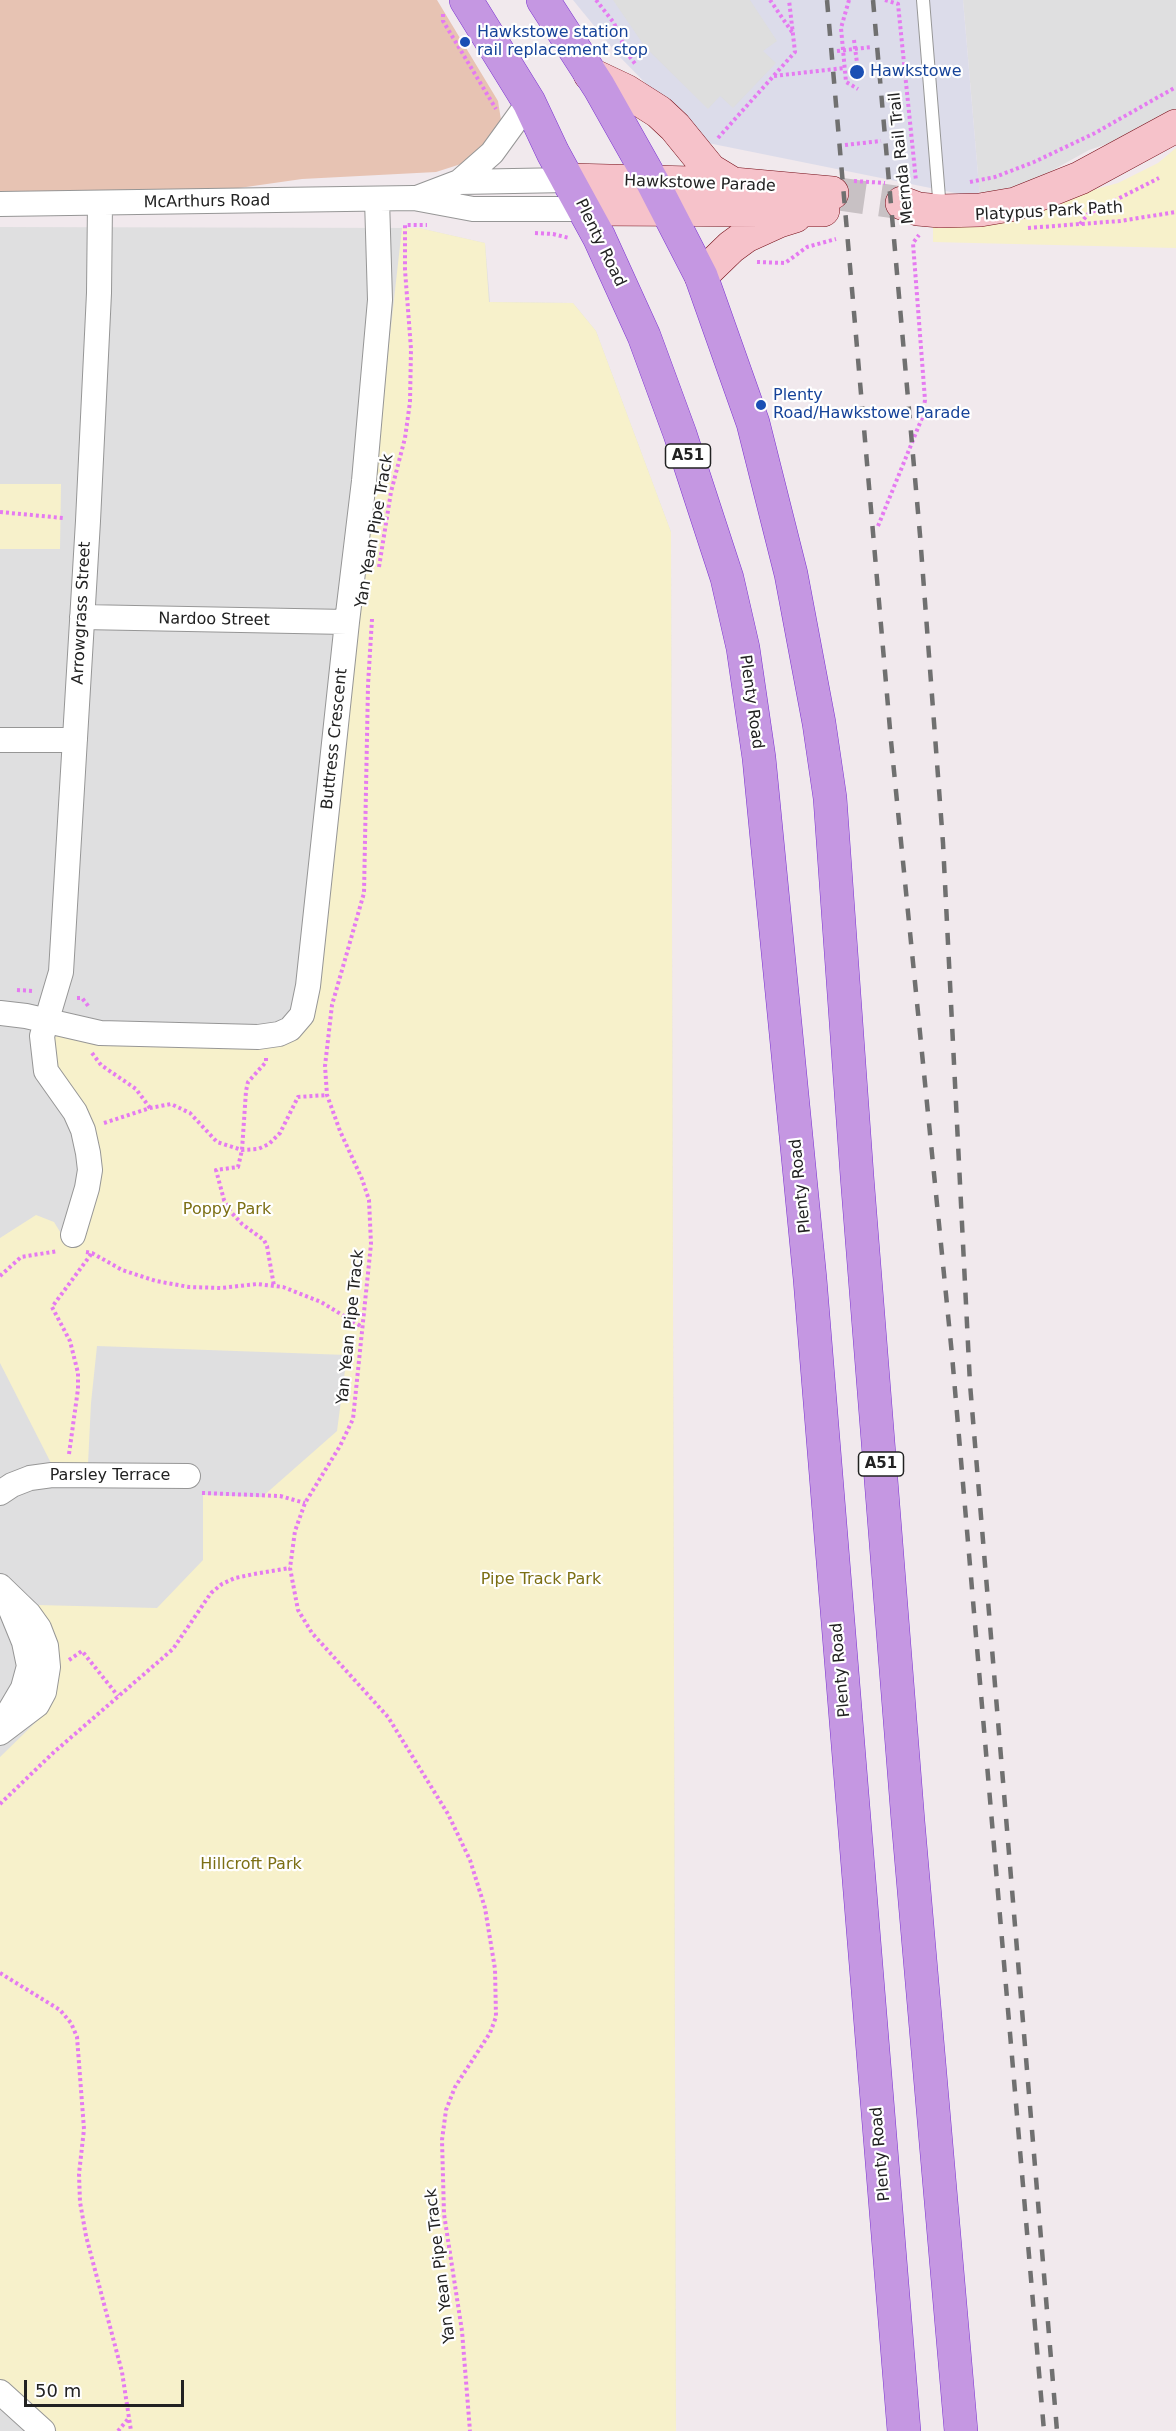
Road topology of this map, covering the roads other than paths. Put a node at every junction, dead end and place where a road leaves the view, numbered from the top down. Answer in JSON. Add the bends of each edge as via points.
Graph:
{"nodes":[{"id":1,"x":466,"y":0,"type":"edge"},
{"id":2,"x":543,"y":0,"type":"edge"},
{"id":3,"x":923,"y":0,"type":"edge"},
{"id":4,"x":590,"y":74,"type":"junction"},
{"id":5,"x":529,"y":102,"type":"junction"},
{"id":6,"x":1176,"y":126,"type":"edge"},
{"id":7,"x":568,"y":180,"type":"junction"},
{"id":8,"x":652,"y":181,"type":"junction"},
{"id":9,"x":459,"y":183,"type":"junction"},
{"id":10,"x":732,"y":184,"type":"junction"},
{"id":11,"x":414,"y":198,"type":"junction"},
{"id":12,"x":377,"y":199,"type":"junction"},
{"id":13,"x":100,"y":203,"type":"junction"},
{"id":14,"x":0,"y":204,"type":"edge"},
{"id":15,"x":584,"y":209,"type":"junction"},
{"id":16,"x":668,"y":209,"type":"junction"},
{"id":17,"x":917,"y":209,"type":"joint"},
{"id":18,"x":830,"y":213,"type":"junction"},
{"id":19,"x":701,"y":276,"type":"junction"},
{"id":20,"x":82,"y":617,"type":"junction"},
{"id":21,"x":347,"y":622,"type":"junction"},
{"id":22,"x":0,"y":740,"type":"edge"},
{"id":23,"x":75,"y":740,"type":"junction"},
{"id":24,"x":0,"y":1013,"type":"edge"},
{"id":25,"x":47,"y":1020,"type":"junction"},
{"id":26,"x":73,"y":1246,"type":"road end"},
{"id":27,"x":189,"y":1482,"type":"road end"},
{"id":28,"x":0,"y":1493,"type":"edge"},
{"id":29,"x":2,"y":1588,"type":"edge"},
{"id":30,"x":39,"y":1667,"type":"junction"},
{"id":31,"x":0,"y":1728,"type":"edge"},
{"id":32,"x":0,"y":1733,"type":"edge"},
{"id":33,"x":0,"y":2392,"type":"edge"},
{"id":34,"x":43,"y":2431,"type":"edge"},
{"id":35,"x":904,"y":2431,"type":"edge"},
{"id":36,"x":961,"y":2431,"type":"edge"}],
"edges":[{"from":1,"to":5,"type":"highway","name":"Plenty Road","number":"A51"},
{"from":2,"to":4,"type":"highway","number":"A51"},
{"from":3,"to":17,"type":"lane"},
{"from":4,"to":8,"type":"highway","number":"A51"},
{"from":4,"to":10,"type":"street","via":[[645,102],[675,127],[710,170]]},
{"from":5,"to":7,"type":"highway","name":"Plenty Road","number":"A51"},
{"from":5,"to":9,"type":"street","name":"McArthurs Road","via":[[492,153]]},
{"from":6,"to":17,"type":"street","via":[[1114,162],[1016,204],[980,210]]},
{"from":7,"to":8,"type":"street","name":"Hawkstowe Parade"},
{"from":7,"to":9,"type":"street","name":"McArthurs Road"},
{"from":7,"to":15,"type":"highway","name":"Plenty Road","number":"A51"},
{"from":8,"to":10,"type":"street","name":"Hawkstowe Parade"},
{"from":8,"to":16,"type":"highway","number":"A51"},
{"from":9,"to":11,"type":"street","name":"McArthurs Road"},
{"from":10,"to":18,"type":"street","name":"Hawkstowe Parade"},
{"from":11,"to":12,"type":"street","name":"McArthurs Road"},
{"from":11,"to":15,"type":"street","name":"McArthurs Road","via":[[473,209]]},
{"from":12,"to":13,"type":"street","name":"McArthurs Road"},
{"from":12,"to":21,"type":"street","name":"Buttress Crescent","via":[[380,300]]},
{"from":13,"to":14,"type":"street","name":"McArthurs Road"},
{"from":13,"to":20,"type":"street","name":"Arrowgrass Street"},
{"from":15,"to":16,"type":"street","name":"Hawkstowe Parade"},
{"from":15,"to":35,"type":"highway","name":"Plenty Road","number":"A51","via":[[644,336],[727,578],[759,759],[810,1279]]},
{"from":16,"to":18,"type":"street","name":"Hawkstowe Parade"},
{"from":16,"to":19,"type":"highway","number":"A51"},
{"from":18,"to":19,"type":"street","via":[[779,221],[746,236]]},
{"from":19,"to":36,"type":"highway","number":"A51","via":[[753,423],[791,574],[830,798],[909,1833]]},
{"from":20,"to":21,"type":"street","name":"Nardoo Street"},
{"from":20,"to":23,"type":"street","name":"Arrowgrass Street"},
{"from":21,"to":25,"type":"street","name":"Buttress Crescent","via":[[306,1000],[296,1023],[279,1034],[267,1036],[100,1033]]},
{"from":22,"to":23,"type":"street"},
{"from":23,"to":25,"type":"street","name":"Arrowgrass Street","via":[[61,972]]},
{"from":24,"to":25,"type":"street","name":"Buttress Crescent"},
{"from":25,"to":26,"type":"street","name":"Arrowgrass Street","via":[[42,1036],[46,1071],[75,1112],[83,1130],[90,1170]]},
{"from":27,"to":28,"type":"street","name":"Parsley Terrace","via":[[66,1475],[30,1478]]},
{"from":29,"to":30,"type":"street"},
{"from":30,"to":31,"type":"street"},
{"from":30,"to":32,"type":"street","via":[[44,1692],[37,1705]]},
{"from":33,"to":34,"type":"street"}]}
